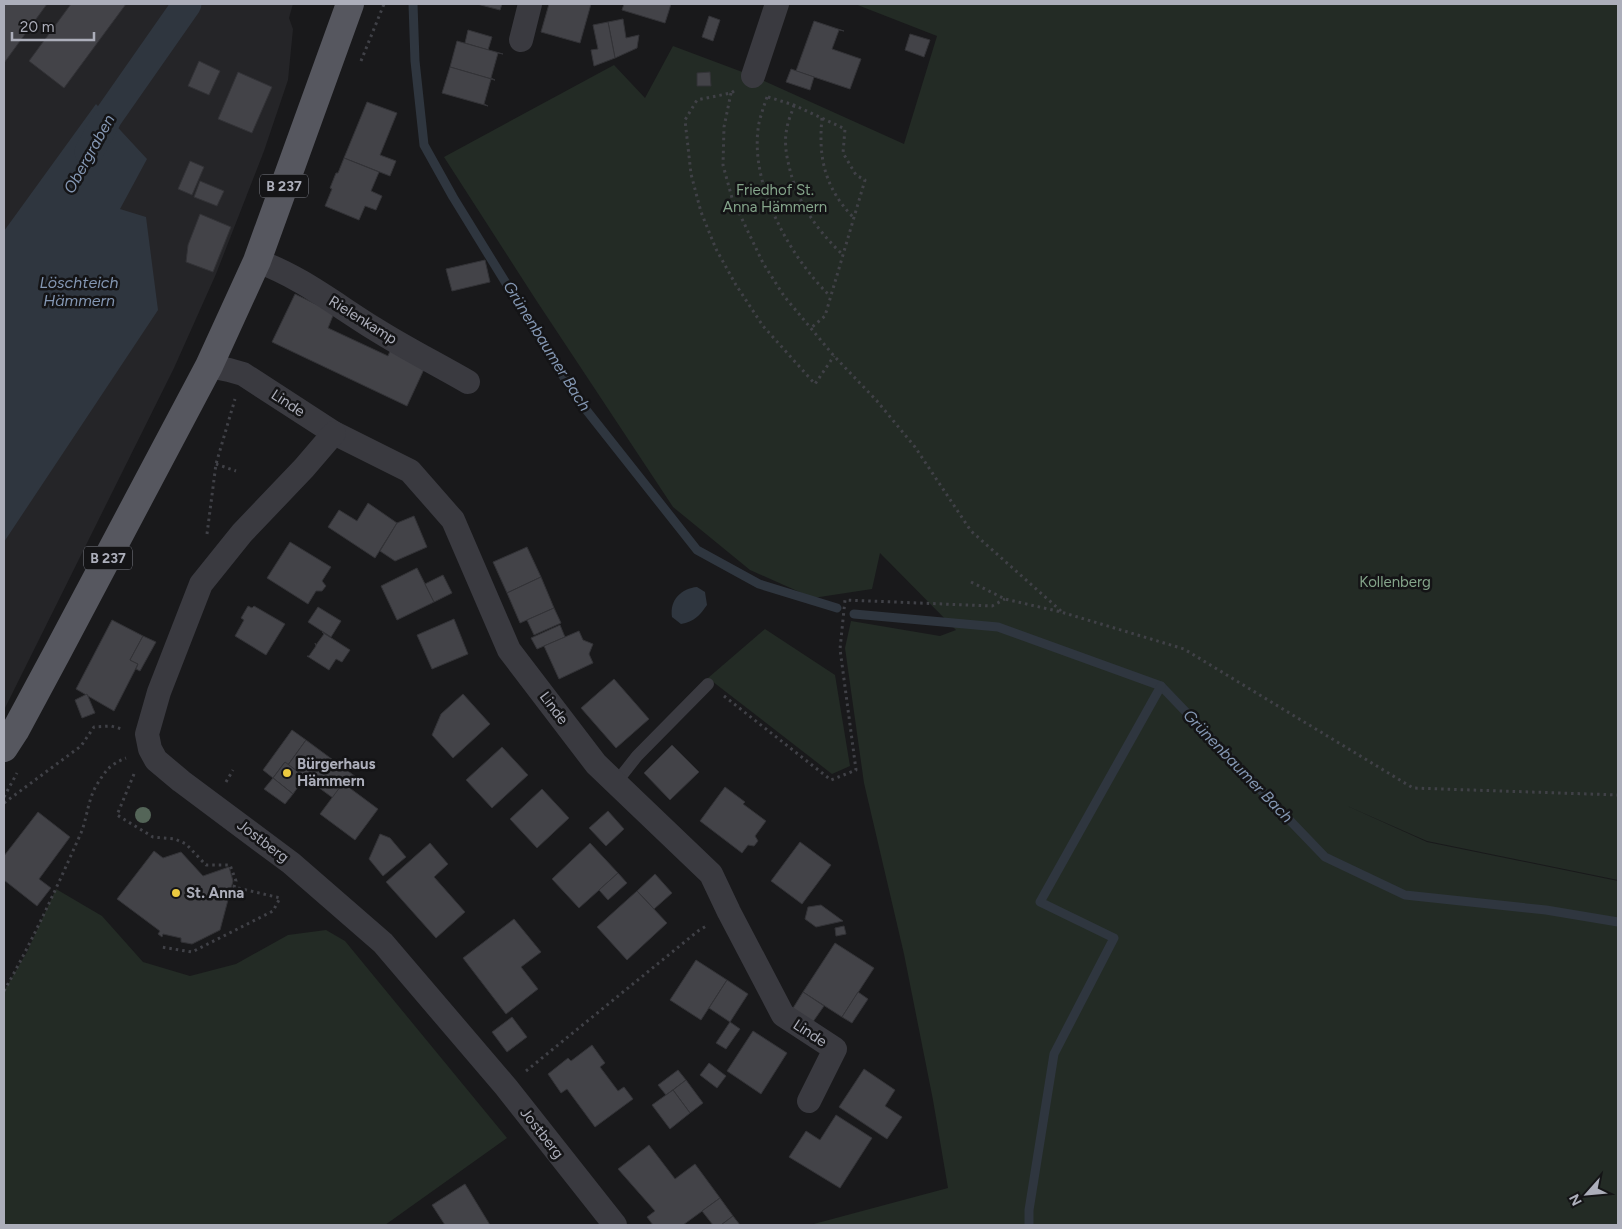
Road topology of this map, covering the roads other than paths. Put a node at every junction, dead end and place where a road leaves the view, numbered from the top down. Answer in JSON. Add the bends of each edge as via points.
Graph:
{"nodes":[{"id":1,"x":350,"y":4,"type":"edge"},
{"id":2,"x":530,"y":4,"type":"edge"},
{"id":3,"x":777,"y":4,"type":"edge"},
{"id":4,"x":521,"y":40,"type":"dead end"},
{"id":5,"x":745,"y":82,"type":"road end"},
{"id":6,"x":257,"y":261,"type":"junction"},
{"id":7,"x":209,"y":366,"type":"junction"},
{"id":8,"x":468,"y":382,"type":"dead end"},
{"id":9,"x":334,"y":433,"type":"junction"},
{"id":10,"x":708,"y":684,"type":"road end"},
{"id":11,"x":4,"y":748,"type":"edge"},
{"id":12,"x":616,"y":784,"type":"junction"},
{"id":13,"x":809,"y":1101,"type":"dead end"},
{"id":14,"x":615,"y":1225,"type":"edge"}],
"edges":[{"from":1,"to":6,"type":"main road","number":"B 237"},
{"from":2,"to":4,"type":"street"},
{"from":3,"to":5,"type":"street"},
{"from":6,"to":7,"type":"main road","number":"B 237"},
{"from":6,"to":8,"type":"street","name":"Rielenkamp","via":[[306,283],[376,330]]},
{"from":7,"to":9,"type":"street","name":"Linde","via":[[243,374]]},
{"from":7,"to":11,"type":"main road","number":"B 237"},
{"from":9,"to":12,"type":"street","name":"Linde","via":[[410,472],[453,520],[509,650],[596,764]]},
{"from":9,"to":14,"type":"street","name":"Jostberg","via":[[242,533],[201,584],[159,692],[148,734],[153,754],[181,781],[291,863],[384,943],[506,1087]]},
{"from":10,"to":12,"type":"lane","via":[[637,756]]},
{"from":12,"to":13,"type":"street","name":"Linde","via":[[712,874],[783,1015],[835,1049]]}]}
